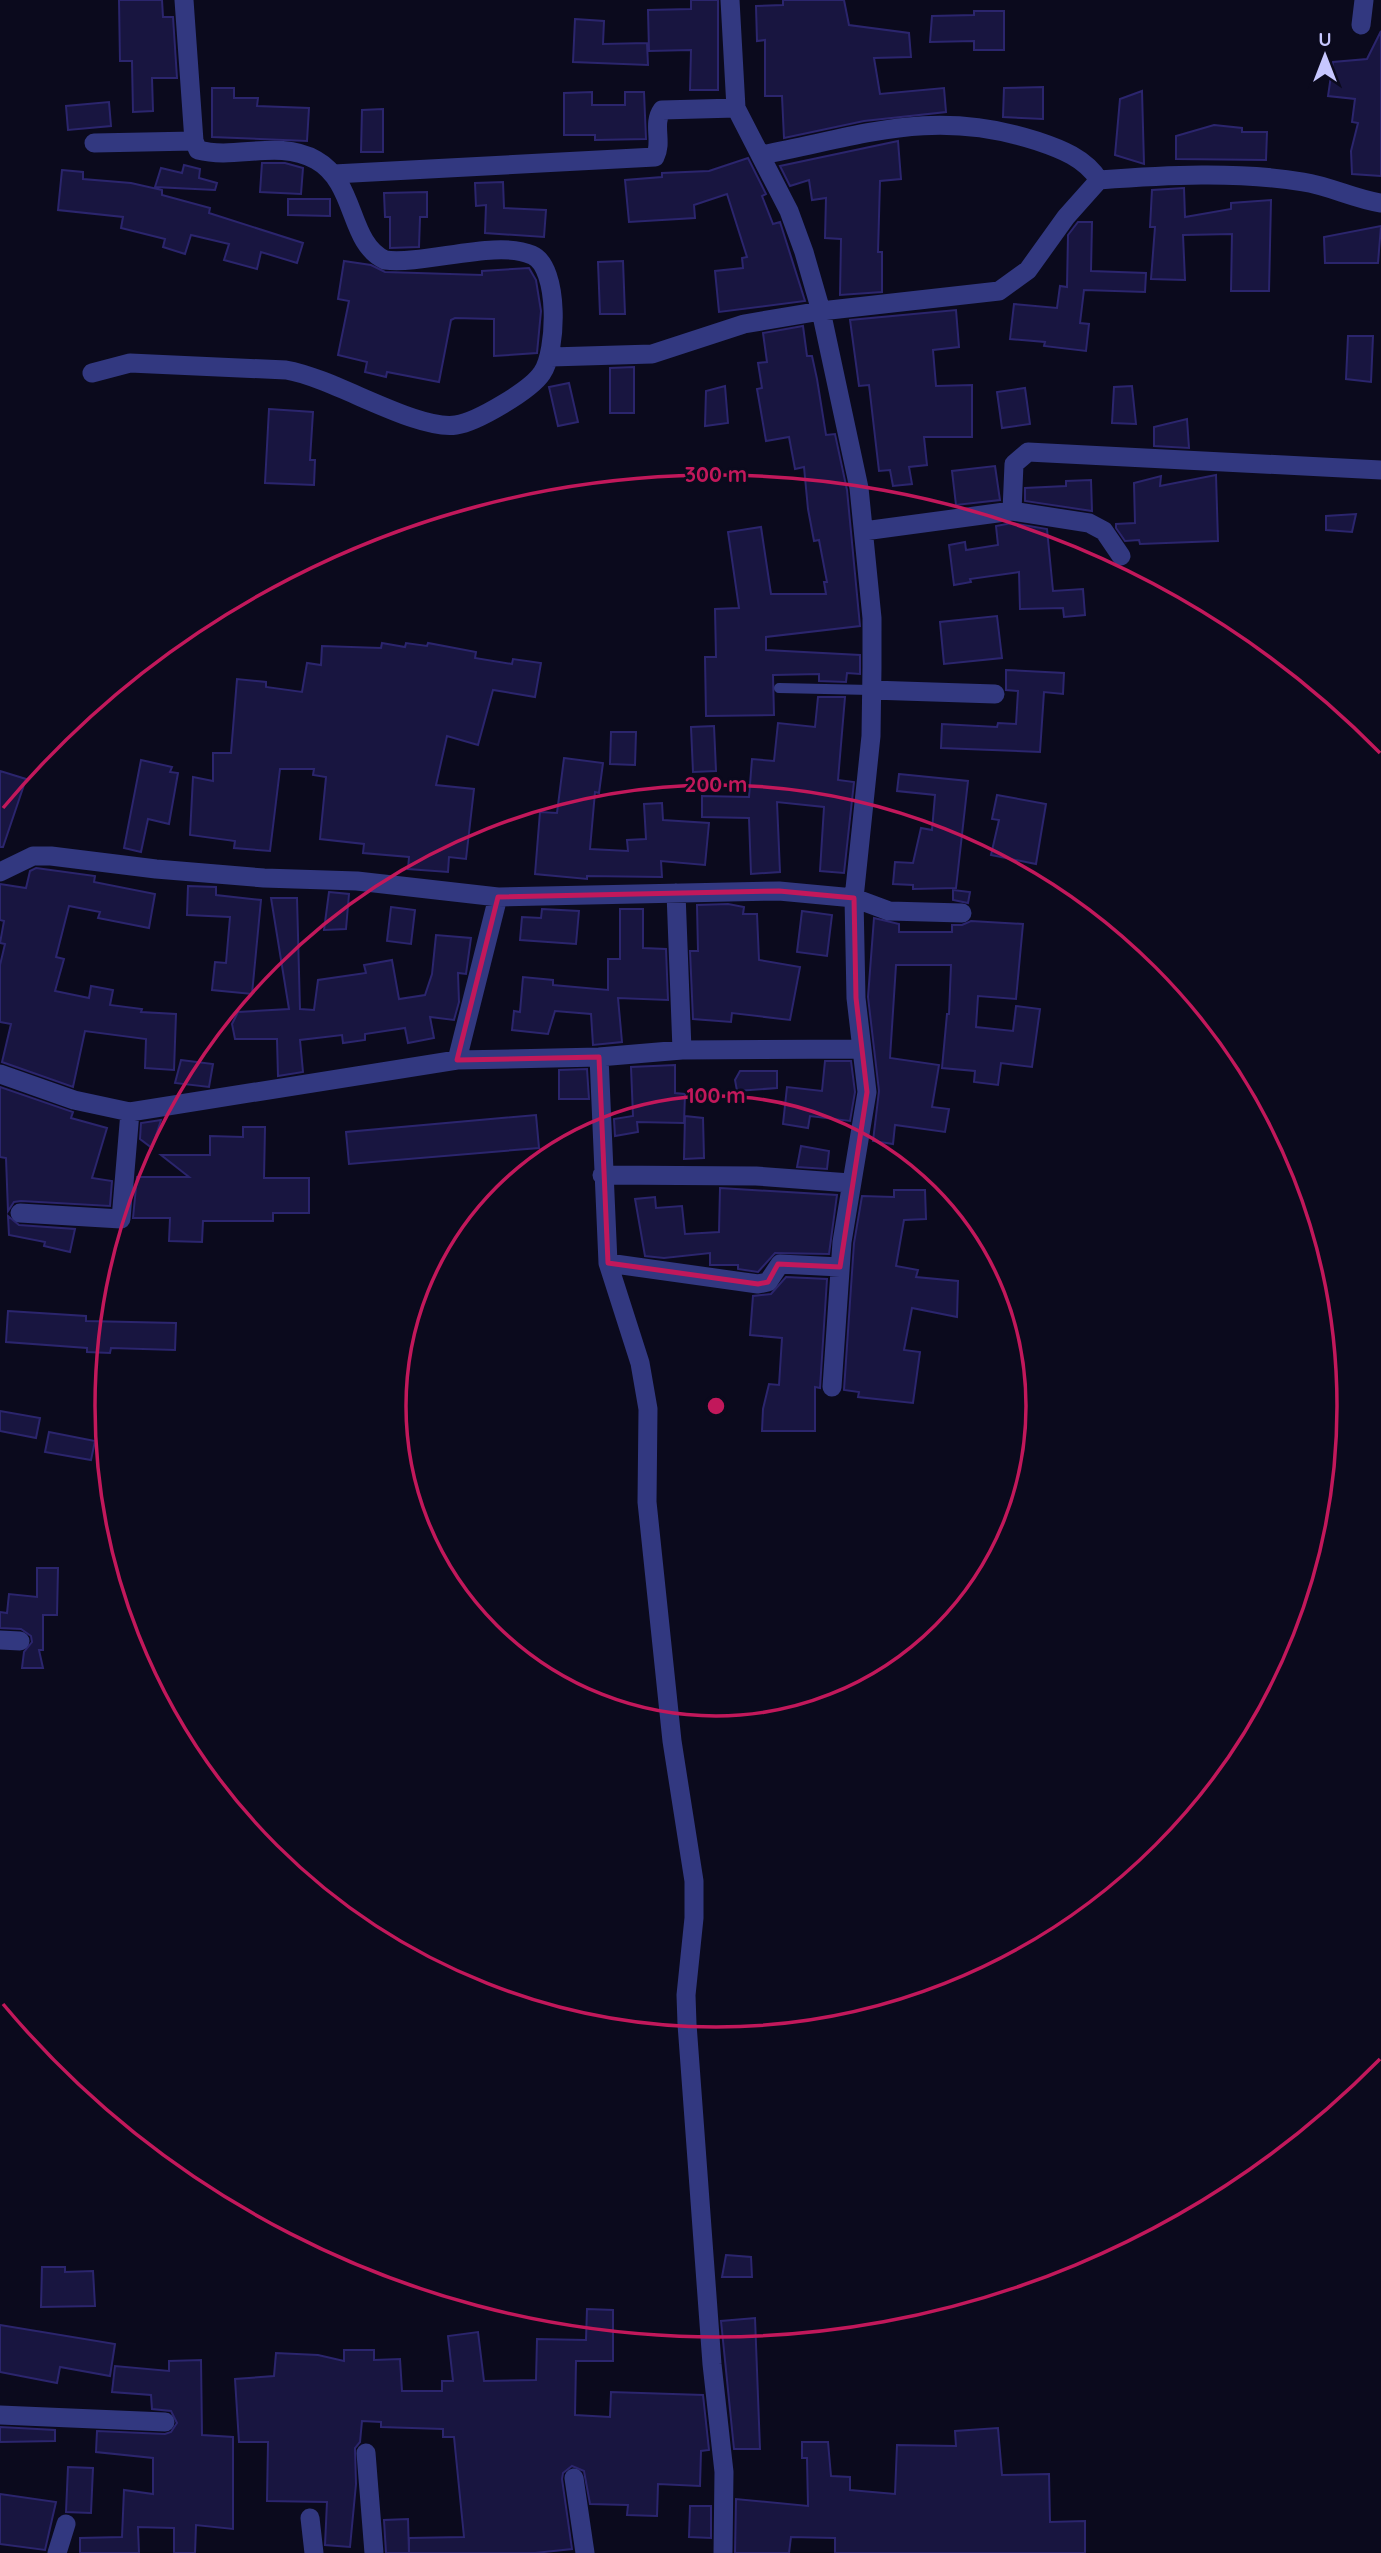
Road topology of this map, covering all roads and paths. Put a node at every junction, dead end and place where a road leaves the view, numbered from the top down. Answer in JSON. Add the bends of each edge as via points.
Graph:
{"nodes":[{"id":1,"x":184,"y":0,"type":"edge"},
{"id":2,"x":730,"y":0,"type":"edge"},
{"id":3,"x":1364,"y":0,"type":"edge"},
{"id":4,"x":1361,"y":25,"type":"dead end"},
{"id":5,"x":736,"y":108,"type":"junction"},
{"id":6,"x":194,"y":141,"type":"junction"},
{"id":7,"x":93,"y":143,"type":"dead end"},
{"id":8,"x":761,"y":155,"type":"junction"},
{"id":9,"x":334,"y":174,"type":"junction"},
{"id":10,"x":1099,"y":180,"type":"junction"},
{"id":11,"x":1381,"y":203,"type":"edge"},
{"id":12,"x":821,"y":311,"type":"junction"},
{"id":13,"x":551,"y":357,"type":"junction"},
{"id":14,"x":92,"y":373,"type":"dead end"},
{"id":15,"x":1381,"y":470,"type":"edge"},
{"id":16,"x":1012,"y":511,"type":"junction"},
{"id":17,"x":864,"y":531,"type":"junction"},
{"id":18,"x":1121,"y":556,"type":"dead end"},
{"id":19,"x":779,"y":688,"type":"dead end"},
{"id":20,"x":872,"y":690,"type":"junction"},
{"id":21,"x":995,"y":694,"type":"dead end"},
{"id":22,"x":0,"y":872,"type":"edge"},
{"id":23,"x":676,"y":893,"type":"junction"},
{"id":24,"x":498,"y":897,"type":"junction"},
{"id":25,"x":854,"y":898,"type":"junction"},
{"id":26,"x":962,"y":913,"type":"dead end"},
{"id":27,"x":862,"y":1049,"type":"junction"},
{"id":28,"x":682,"y":1050,"type":"junction"},
{"id":29,"x":598,"y":1058,"type":"junction"},
{"id":30,"x":457,"y":1060,"type":"junction"},
{"id":31,"x":0,"y":1074,"type":"edge"},
{"id":32,"x":130,"y":1112,"type":"junction"},
{"id":33,"x":602,"y":1175,"type":"junction"},
{"id":34,"x":850,"y":1184,"type":"junction"},
{"id":35,"x":20,"y":1213,"type":"dead end"},
{"id":36,"x":608,"y":1263,"type":"junction"},
{"id":37,"x":840,"y":1267,"type":"junction"},
{"id":38,"x":832,"y":1387,"type":"dead end"},
{"id":39,"x":0,"y":2415,"type":"edge"},
{"id":40,"x":165,"y":2422,"type":"dead end"},
{"id":41,"x":366,"y":2453,"type":"dead end"},
{"id":42,"x":574,"y":2478,"type":"dead end"},
{"id":43,"x":310,"y":2518,"type":"dead end"},
{"id":44,"x":66,"y":2524,"type":"dead end"},
{"id":45,"x":57,"y":2553,"type":"edge"},
{"id":46,"x":314,"y":2553,"type":"edge"},
{"id":47,"x":374,"y":2553,"type":"edge"},
{"id":48,"x":584,"y":2553,"type":"edge"},
{"id":49,"x":723,"y":2553,"type":"edge"}],
"edges":[{"from":1,"to":6,"type":"street"},
{"from":2,"to":5,"type":"street"},
{"from":3,"to":4,"type":"street"},
{"from":5,"to":8,"type":"street"},
{"from":5,"to":9,"type":"street","via":[[662,110],[655,156]]},
{"from":6,"to":7,"type":"street"},
{"from":6,"to":9,"type":"street","via":[[198,150],[204,151],[291,151],[316,160]]},
{"from":8,"to":10,"type":"street","via":[[887,127],[970,125],[1056,148],[1092,168]]},
{"from":8,"to":12,"type":"street","via":[[796,230]]},
{"from":9,"to":13,"type":"street","via":[[370,250],[385,260],[511,251],[529,253],[541,261],[550,284]]},
{"from":10,"to":11,"type":"street","via":[[1275,178],[1324,185]]},
{"from":10,"to":12,"type":"street","via":[[1028,271],[999,291]]},
{"from":12,"to":13,"type":"street","via":[[733,327],[652,354]]},
{"from":12,"to":17,"type":"street"},
{"from":13,"to":14,"type":"street","via":[[541,376],[499,406],[455,425],[422,421],[307,373],[130,363]]},
{"from":15,"to":16,"type":"street","via":[[1028,452],[1014,464]]},
{"from":16,"to":17,"type":"street"},
{"from":16,"to":18,"type":"street","via":[[1089,523],[1104,531]]},
{"from":17,"to":20,"type":"street","via":[[873,618]]},
{"from":19,"to":20,"type":"lane"},
{"from":20,"to":21,"type":"street"},
{"from":20,"to":25,"type":"street"},
{"from":22,"to":24,"type":"street","via":[[33,856],[51,856]]},
{"from":23,"to":24,"type":"street"},
{"from":23,"to":25,"type":"street","via":[[779,891]]},
{"from":23,"to":28,"type":"street"},
{"from":24,"to":30,"type":"street"},
{"from":25,"to":26,"type":"street","via":[[893,911]]},
{"from":25,"to":27,"type":"street"},
{"from":27,"to":28,"type":"street"},
{"from":27,"to":34,"type":"street","via":[[867,1092]]},
{"from":28,"to":29,"type":"street"},
{"from":29,"to":30,"type":"street"},
{"from":29,"to":33,"type":"street"},
{"from":30,"to":32,"type":"street"},
{"from":31,"to":32,"type":"street","via":[[74,1100]]},
{"from":32,"to":35,"type":"street","via":[[121,1220]]},
{"from":33,"to":34,"type":"street","via":[[756,1176]]},
{"from":33,"to":36,"type":"street"},
{"from":34,"to":37,"type":"street"},
{"from":36,"to":37,"type":"street","via":[[758,1284],[768,1282],[780,1264]]},
{"from":36,"to":49,"type":"street","via":[[640,1363],[648,1409],[646,1502],[672,1741],[694,1881],[687,2024],[724,2472]]},
{"from":37,"to":38,"type":"street"},
{"from":39,"to":40,"type":"street"},
{"from":41,"to":47,"type":"street"},
{"from":42,"to":48,"type":"street"},
{"from":43,"to":46,"type":"street"},
{"from":44,"to":45,"type":"street"}]}
